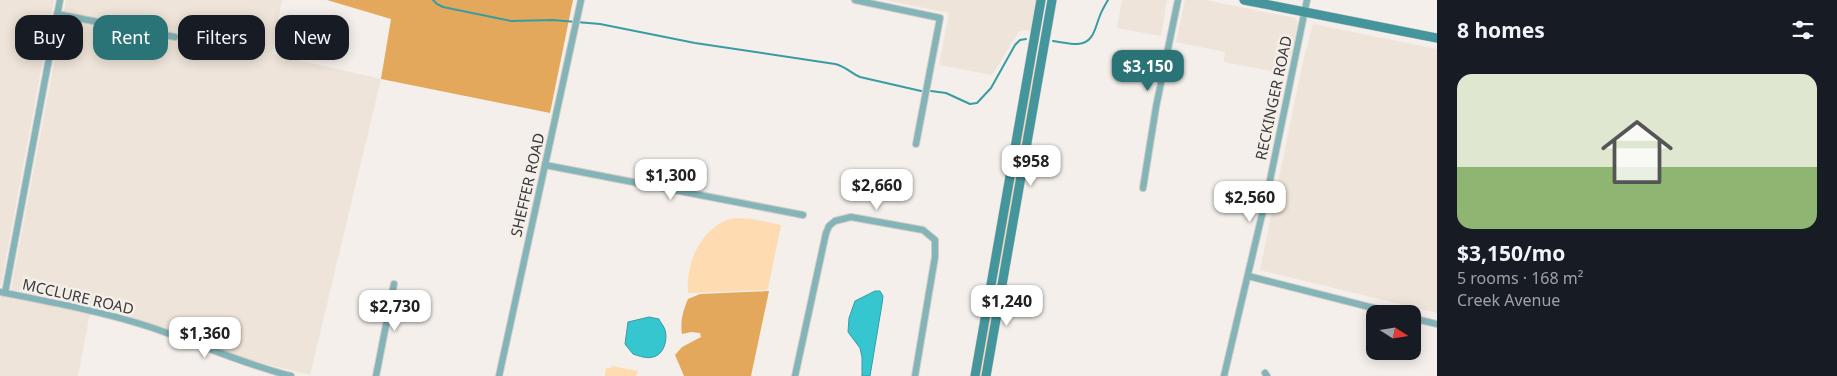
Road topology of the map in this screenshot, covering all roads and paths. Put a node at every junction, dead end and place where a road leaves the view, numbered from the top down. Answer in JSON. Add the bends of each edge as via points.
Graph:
{"nodes":[{"id":1,"x":60,"y":0,"type":"edge"},
{"id":2,"x":581,"y":0,"type":"edge"},
{"id":3,"x":854,"y":0,"type":"edge"},
{"id":4,"x":1041,"y":0,"type":"edge"},
{"id":5,"x":1052,"y":0,"type":"edge"},
{"id":6,"x":1178,"y":0,"type":"edge"},
{"id":7,"x":1244,"y":0,"type":"edge"},
{"id":8,"x":1307,"y":0,"type":"edge"},
{"id":9,"x":1305,"y":12,"type":"junction"},
{"id":10,"x":57,"y":14,"type":"junction"},
{"id":11,"x":176,"y":37,"type":"dead end"},
{"id":12,"x":1437,"y":38,"type":"edge"},
{"id":13,"x":916,"y":144,"type":"dead end"},
{"id":14,"x":545,"y":165,"type":"junction"},
{"id":15,"x":1142,"y":188,"type":"dead end"},
{"id":16,"x":803,"y":215,"type":"dead end"},
{"id":17,"x":993,"y":273,"type":"junction"},
{"id":18,"x":1004,"y":275,"type":"junction"},
{"id":19,"x":1248,"y":276,"type":"junction"},
{"id":20,"x":394,"y":284,"type":"dead end"},
{"id":21,"x":3,"y":293,"type":"edge"},
{"id":22,"x":1366,"y":306,"type":"edge"},
{"id":23,"x":1421,"y":320,"type":"edge"},
{"id":24,"x":1437,"y":324,"type":"edge"},
{"id":25,"x":291,"y":376,"type":"edge"},
{"id":26,"x":376,"y":376,"type":"edge"},
{"id":27,"x":499,"y":376,"type":"edge"},
{"id":28,"x":795,"y":376,"type":"edge"},
{"id":29,"x":914,"y":376,"type":"edge"},
{"id":30,"x":975,"y":376,"type":"edge"},
{"id":31,"x":986,"y":376,"type":"edge"},
{"id":32,"x":1224,"y":376,"type":"edge"}],
"edges":[{"from":1,"to":10,"type":"street"},
{"from":2,"to":14,"type":"street","name":"SHEFFER ROAD"},
{"from":3,"to":13,"type":"street","via":[[940,18]]},
{"from":4,"to":17,"type":"main road"},
{"from":5,"to":18,"type":"main road"},
{"from":6,"to":15,"type":"street"},
{"from":7,"to":9,"type":"main road"},
{"from":8,"to":9,"type":"street","name":"RECKINGER ROAD"},
{"from":9,"to":12,"type":"main road"},
{"from":9,"to":19,"type":"street","name":"RECKINGER ROAD"},
{"from":10,"to":11,"type":"street"},
{"from":10,"to":21,"type":"street"},
{"from":14,"to":16,"type":"street"},
{"from":14,"to":27,"type":"street","name":"SHEFFER ROAD"},
{"from":17,"to":18,"type":"main road"},
{"from":17,"to":30,"type":"main road"},
{"from":18,"to":31,"type":"main road"},
{"from":19,"to":22,"type":"street"},
{"from":19,"to":32,"type":"street","name":"RECKINGER ROAD"},
{"from":20,"to":26,"type":"street"},
{"from":21,"to":25,"type":"street","name":"MCCLURE ROAD","via":[[121,318]]},
{"from":23,"to":24,"type":"street"},
{"from":28,"to":29,"type":"street","via":[[826,233],[835,221],[851,217],[923,230],[935,240],[935,257]]}]}
